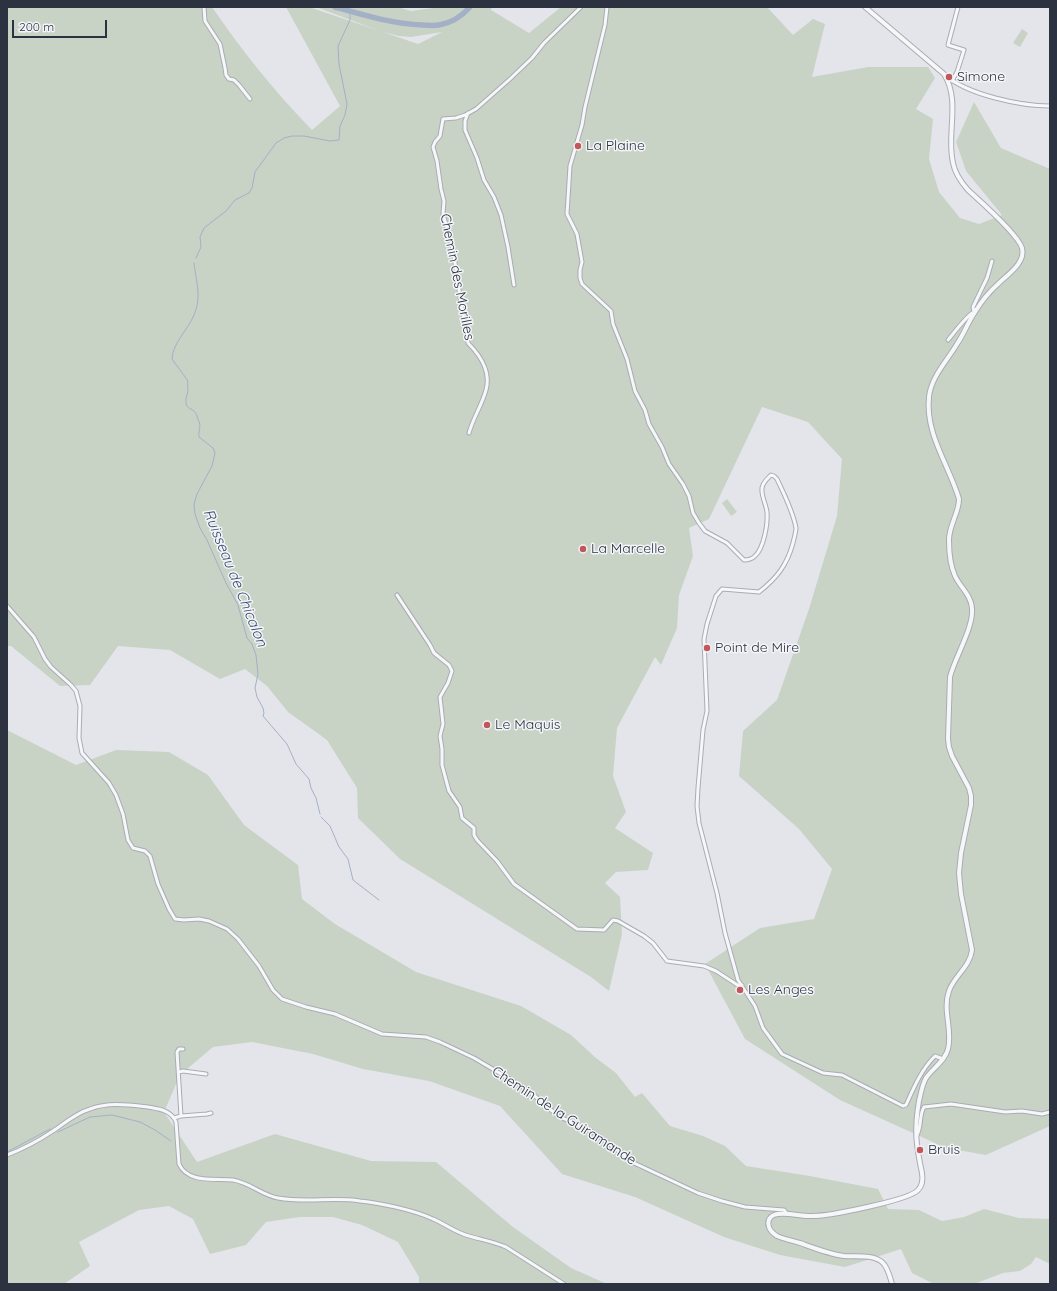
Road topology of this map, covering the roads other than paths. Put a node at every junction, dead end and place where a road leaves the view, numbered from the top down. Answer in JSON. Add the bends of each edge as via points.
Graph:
{"nodes":[{"id":1,"x":204,"y":7,"type":"edge"},
{"id":2,"x":581,"y":7,"type":"edge"},
{"id":3,"x":607,"y":7,"type":"edge"},
{"id":4,"x":865,"y":7,"type":"edge"},
{"id":5,"x":958,"y":7,"type":"edge"},
{"id":6,"x":944,"y":74,"type":"junction"},
{"id":7,"x":952,"y":81,"type":"junction"},
{"id":8,"x":250,"y":99,"type":"dead end"},
{"id":9,"x":1050,"y":106,"type":"edge"},
{"id":10,"x":468,"y":113,"type":"junction"},
{"id":11,"x":992,"y":261,"type":"dead end"},
{"id":12,"x":514,"y":285,"type":"dead end"},
{"id":13,"x":974,"y":312,"type":"junction"},
{"id":14,"x":948,"y":340,"type":"dead end"},
{"id":15,"x":469,"y":433,"type":"dead end"},
{"id":16,"x":397,"y":596,"type":"dead end"},
{"id":17,"x":7,"y":606,"type":"edge"},
{"id":18,"x":742,"y":985,"type":"junction"},
{"id":19,"x":183,"y":1049,"type":"dead end"},
{"id":20,"x":943,"y":1059,"type":"junction"},
{"id":21,"x":179,"y":1072,"type":"junction"},
{"id":22,"x":206,"y":1074,"type":"dead end"},
{"id":23,"x":1050,"y":1112,"type":"edge"},
{"id":24,"x":211,"y":1113,"type":"dead end"},
{"id":25,"x":181,"y":1116,"type":"junction"},
{"id":26,"x":174,"y":1118,"type":"junction"},
{"id":27,"x":916,"y":1138,"type":"junction"},
{"id":28,"x":7,"y":1155,"type":"edge"},
{"id":29,"x":768,"y":1208,"type":"junction"},
{"id":30,"x":788,"y":1214,"type":"junction"},
{"id":31,"x":771,"y":1217,"type":"junction"},
{"id":32,"x":564,"y":1284,"type":"edge"},
{"id":33,"x":892,"y":1284,"type":"edge"}],
"edges":[{"from":1,"to":8,"type":"street","via":[[205,21],[220,44],[226,75],[234,80]]},
{"from":2,"to":10,"type":"street","via":[[510,79]]},
{"from":3,"to":18,"type":"street","via":[[582,125],[570,166],[568,214],[577,234],[582,262],[582,284],[611,311],[613,324],[649,424],[669,464],[683,484],[693,513],[705,532],[727,544],[744,560],[755,556],[761,548],[767,515],[762,488],[765,480],[771,476],[777,478],[796,530],[783,568],[768,586],[759,592],[722,590],[716,596],[704,639],[707,711],[698,788],[698,817],[725,933],[738,980]]},
{"from":4,"to":6,"type":"street"},
{"from":5,"to":7,"type":"street","via":[[948,45],[964,50]]},
{"from":6,"to":7,"type":"street"},
{"from":6,"to":13,"type":"street","via":[[952,96],[951,156],[955,170],[968,190],[1015,236],[1023,253],[1019,263]]},
{"from":7,"to":9,"type":"street","via":[[992,97]]},
{"from":10,"to":12,"type":"street","via":[[465,130],[484,180],[501,215]]},
{"from":10,"to":15,"type":"street","name":"Chemin des Morilles","via":[[442,121],[440,136],[434,147],[444,201],[443,214],[453,249],[468,343],[479,355],[487,378],[486,390]]},
{"from":11,"to":13,"type":"street","via":[[973,307]]},
{"from":13,"to":14,"type":"street"},
{"from":13,"to":20,"type":"street","via":[[958,344],[932,383],[928,398],[933,432],[959,498],[949,540],[951,563],[955,576],[969,597],[972,609],[970,624],[950,677],[948,739],[952,756],[966,780],[971,796],[959,873],[972,950],[969,962],[948,993],[949,1043]]},
{"from":16,"to":18,"type":"street","via":[[434,653],[449,665],[452,671],[440,697],[443,724],[440,736],[442,765],[449,791],[460,808],[462,818],[474,828],[477,840],[511,880],[577,928],[604,930],[613,920],[618,921],[653,943],[668,961],[704,966],[739,986]]},
{"from":17,"to":29,"type":"street","name":"Chemin de la Guiramande","via":[[34,637],[51,667],[76,691],[80,706],[79,738],[82,753],[109,783],[116,795],[128,840],[133,848],[145,851],[150,856],[168,910],[175,919],[199,919],[227,929],[251,955],[273,990],[282,999],[306,1008],[335,1014],[382,1034],[426,1037],[440,1042],[474,1058],[518,1084],[558,1116],[593,1132],[634,1163],[712,1198],[738,1205]]},
{"from":18,"to":20,"type":"street","via":[[755,1006],[763,1028],[782,1054],[824,1073],[842,1075],[903,1106],[906,1105],[928,1063],[935,1056]]},
{"from":19,"to":21,"type":"street","via":[[177,1052]]},
{"from":20,"to":27,"type":"street","via":[[923,1085],[915,1128]]},
{"from":21,"to":22,"type":"street"},
{"from":21,"to":25,"type":"street"},
{"from":23,"to":27,"type":"street","via":[[1005,1112],[950,1104],[928,1106],[922,1110],[920,1130]]},
{"from":24,"to":25,"type":"street"},
{"from":25,"to":26,"type":"street"},
{"from":26,"to":28,"type":"street","via":[[159,1109],[118,1104],[95,1107],[80,1112],[33,1143]]},
{"from":26,"to":32,"type":"street","via":[[179,1164],[187,1175],[241,1182],[277,1198],[356,1200],[433,1218],[463,1234],[506,1248]]},
{"from":27,"to":30,"type":"street","via":[[923,1179],[914,1194],[831,1215]]},
{"from":29,"to":30,"type":"street","name":"Chemin de la Guiramande","via":[[784,1210]]},
{"from":29,"to":31,"type":"street"},
{"from":30,"to":31,"type":"street"},
{"from":31,"to":33,"type":"street","via":[[769,1228],[781,1237],[836,1255],[878,1260],[887,1268]]}]}
